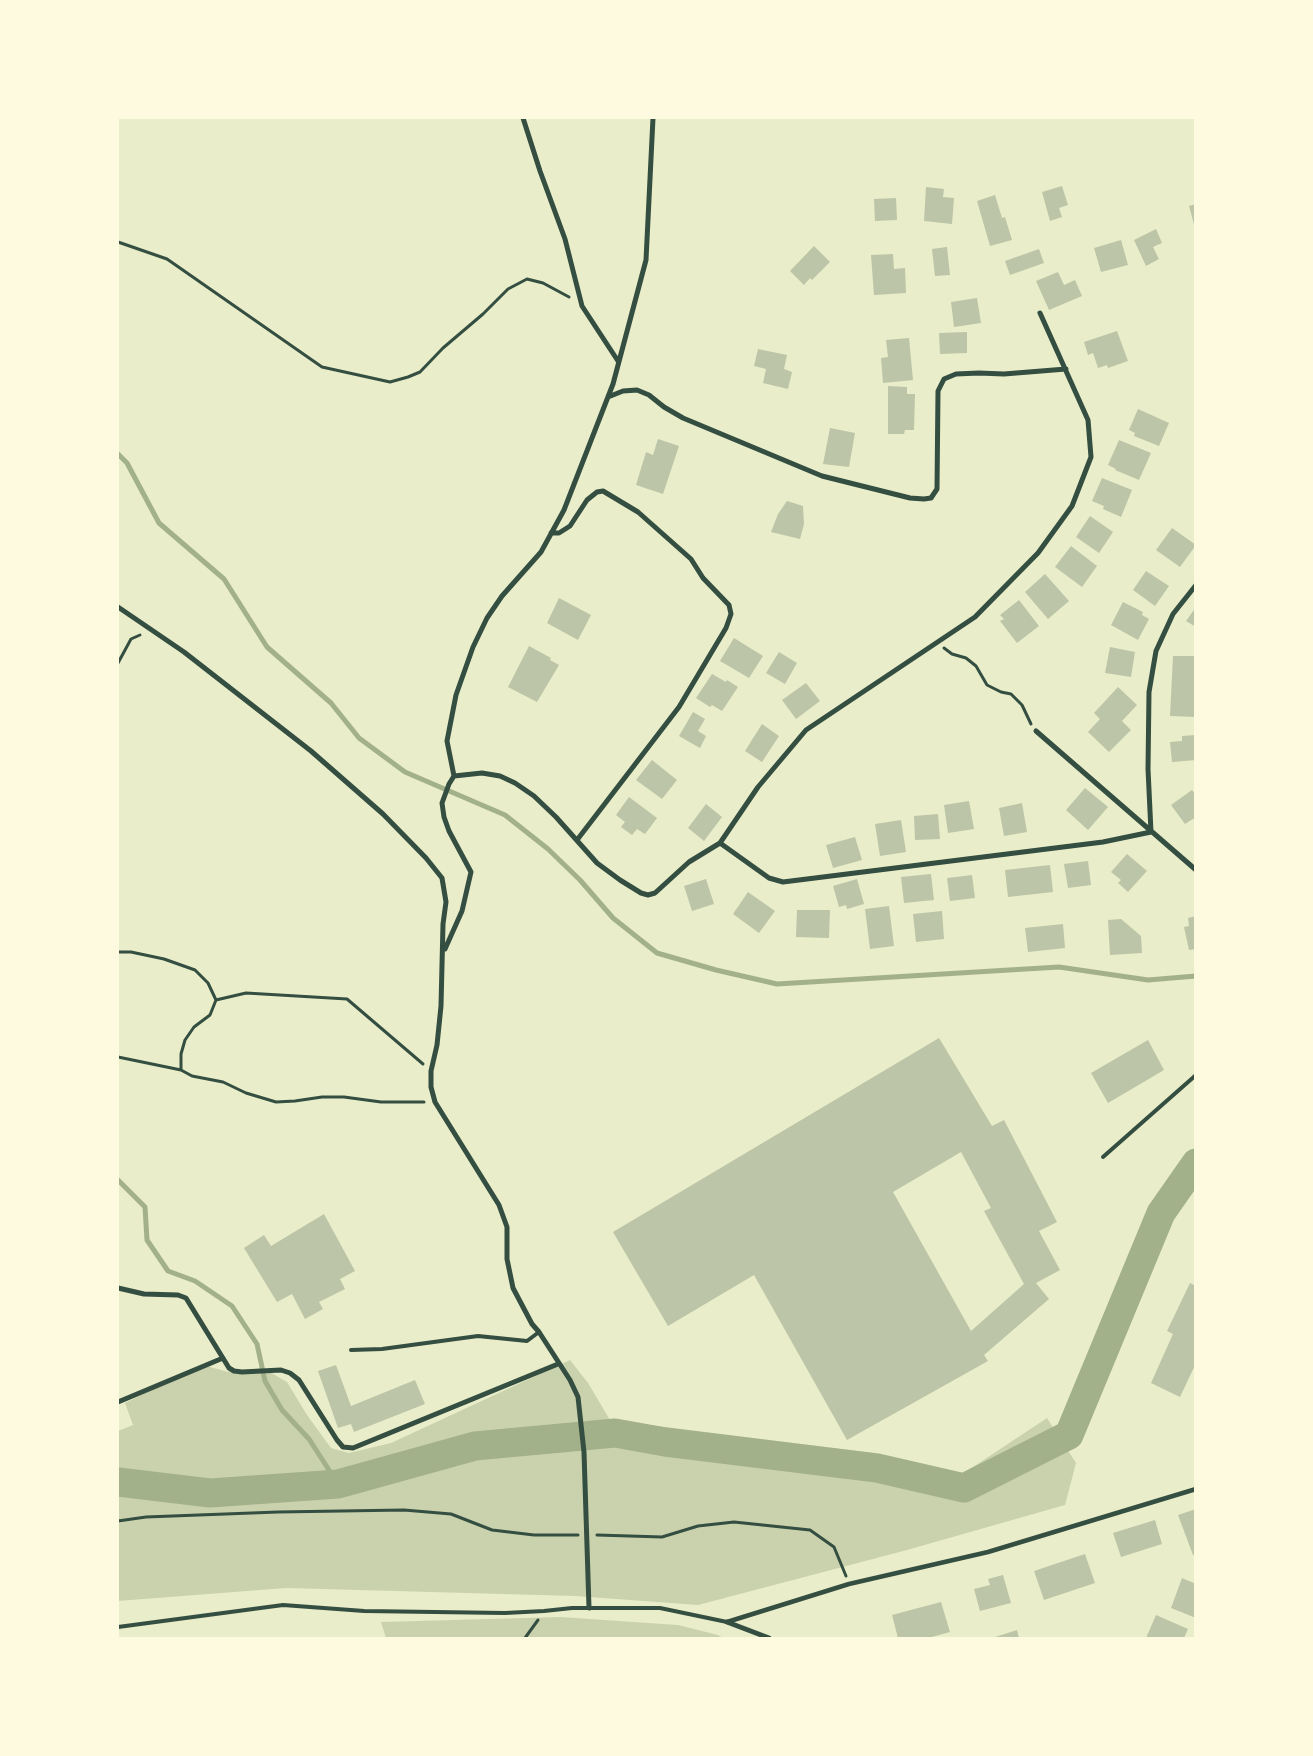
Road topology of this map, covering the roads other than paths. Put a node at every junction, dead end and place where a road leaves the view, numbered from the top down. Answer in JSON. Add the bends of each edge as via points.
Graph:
{"nodes":[{"id":1,"x":523,"y":118,"type":"edge"},
{"id":2,"x":653,"y":118,"type":"edge"},
{"id":3,"x":1040,"y":313,"type":"dead end"},
{"id":4,"x":618,"y":361,"type":"junction"},
{"id":5,"x":1066,"y":369,"type":"junction"},
{"id":6,"x":608,"y":397,"type":"junction"},
{"id":7,"x":551,"y":533,"type":"junction"},
{"id":8,"x":1196,"y":585,"type":"edge"},
{"id":9,"x":118,"y":607,"type":"edge"},
{"id":10,"x":1036,"y":731,"type":"road end"},
{"id":11,"x":454,"y":776,"type":"junction"},
{"id":12,"x":1151,"y":832,"type":"junction"},
{"id":13,"x":577,"y":840,"type":"junction"},
{"id":14,"x":720,"y":843,"type":"junction"},
{"id":15,"x":1196,"y":870,"type":"edge"},
{"id":16,"x":443,"y":951,"type":"junction"},
{"id":17,"x":1196,"y":1074,"type":"edge"},
{"id":18,"x":1102,"y":1157,"type":"dead end"},
{"id":19,"x":118,"y":1288,"type":"edge"},
{"id":20,"x":539,"y":1332,"type":"junction"},
{"id":21,"x":351,"y":1350,"type":"dead end"},
{"id":22,"x":223,"y":1358,"type":"junction"},
{"id":23,"x":558,"y":1364,"type":"junction"},
{"id":24,"x":118,"y":1402,"type":"edge"},
{"id":25,"x":1196,"y":1489,"type":"edge"},
{"id":26,"x":589,"y":1608,"type":"junction"},
{"id":27,"x":727,"y":1622,"type":"junction"},
{"id":28,"x":118,"y":1627,"type":"edge"},
{"id":29,"x":769,"y":1638,"type":"edge"}],
"edges":[{"from":1,"to":4,"type":"street","via":[[565,239],[582,306]]},
{"from":2,"to":4,"type":"street","via":[[646,260]]},
{"from":3,"to":5,"type":"street"},
{"from":4,"to":6,"type":"street"},
{"from":5,"to":6,"type":"street","via":[[1004,374],[979,372],[956,374],[944,379],[938,390],[937,488],[931,498],[924,499],[814,473],[683,418],[637,390]]},
{"from":5,"to":14,"type":"street","via":[[1088,420],[1091,457],[1072,506],[1038,553],[975,617],[806,730],[758,787]]},
{"from":6,"to":7,"type":"street","via":[[564,510]]},
{"from":7,"to":11,"type":"street","via":[[541,552],[502,596],[473,647],[456,695],[447,741]]},
{"from":7,"to":13,"type":"street","via":[[559,533],[570,526],[587,500],[597,492],[603,492],[638,512],[691,559],[702,578],[729,605],[731,614],[679,707]]},
{"from":8,"to":12,"type":"street","via":[[1174,614],[1156,651],[1149,692]]},
{"from":9,"to":16,"type":"street","via":[[184,652],[311,751],[383,814],[426,858],[442,878],[446,902]]},
{"from":10,"to":12,"type":"street"},
{"from":11,"to":13,"type":"street","via":[[482,773],[515,783],[534,796]]},
{"from":11,"to":16,"type":"street","via":[[442,803],[444,817],[471,872],[462,910]]},
{"from":12,"to":14,"type":"street","via":[[1103,842],[783,882],[769,878]]},
{"from":12,"to":15,"type":"street"},
{"from":13,"to":14,"type":"street","via":[[597,863],[648,895],[655,893],[689,862]]},
{"from":16,"to":20,"type":"street","via":[[441,1006],[431,1088],[435,1102],[498,1205],[507,1226],[507,1259],[513,1288]]},
{"from":17,"to":18,"type":"lane"},
{"from":19,"to":22,"type":"street","via":[[144,1294],[178,1294],[186,1298]]},
{"from":20,"to":21,"type":"lane","via":[[527,1341],[478,1336]]},
{"from":20,"to":23,"type":"street"},
{"from":22,"to":23,"type":"street","via":[[234,1371],[281,1370],[290,1373],[299,1380],[337,1440],[344,1447],[353,1448]]},
{"from":22,"to":24,"type":"street"},
{"from":23,"to":26,"type":"street","via":[[578,1397],[584,1452]]},
{"from":25,"to":27,"type":"street","via":[[988,1552],[849,1584]]},
{"from":26,"to":27,"type":"lane","via":[[660,1608]]},
{"from":26,"to":28,"type":"lane","via":[[364,1611],[283,1605]]},
{"from":27,"to":29,"type":"street"}]}
